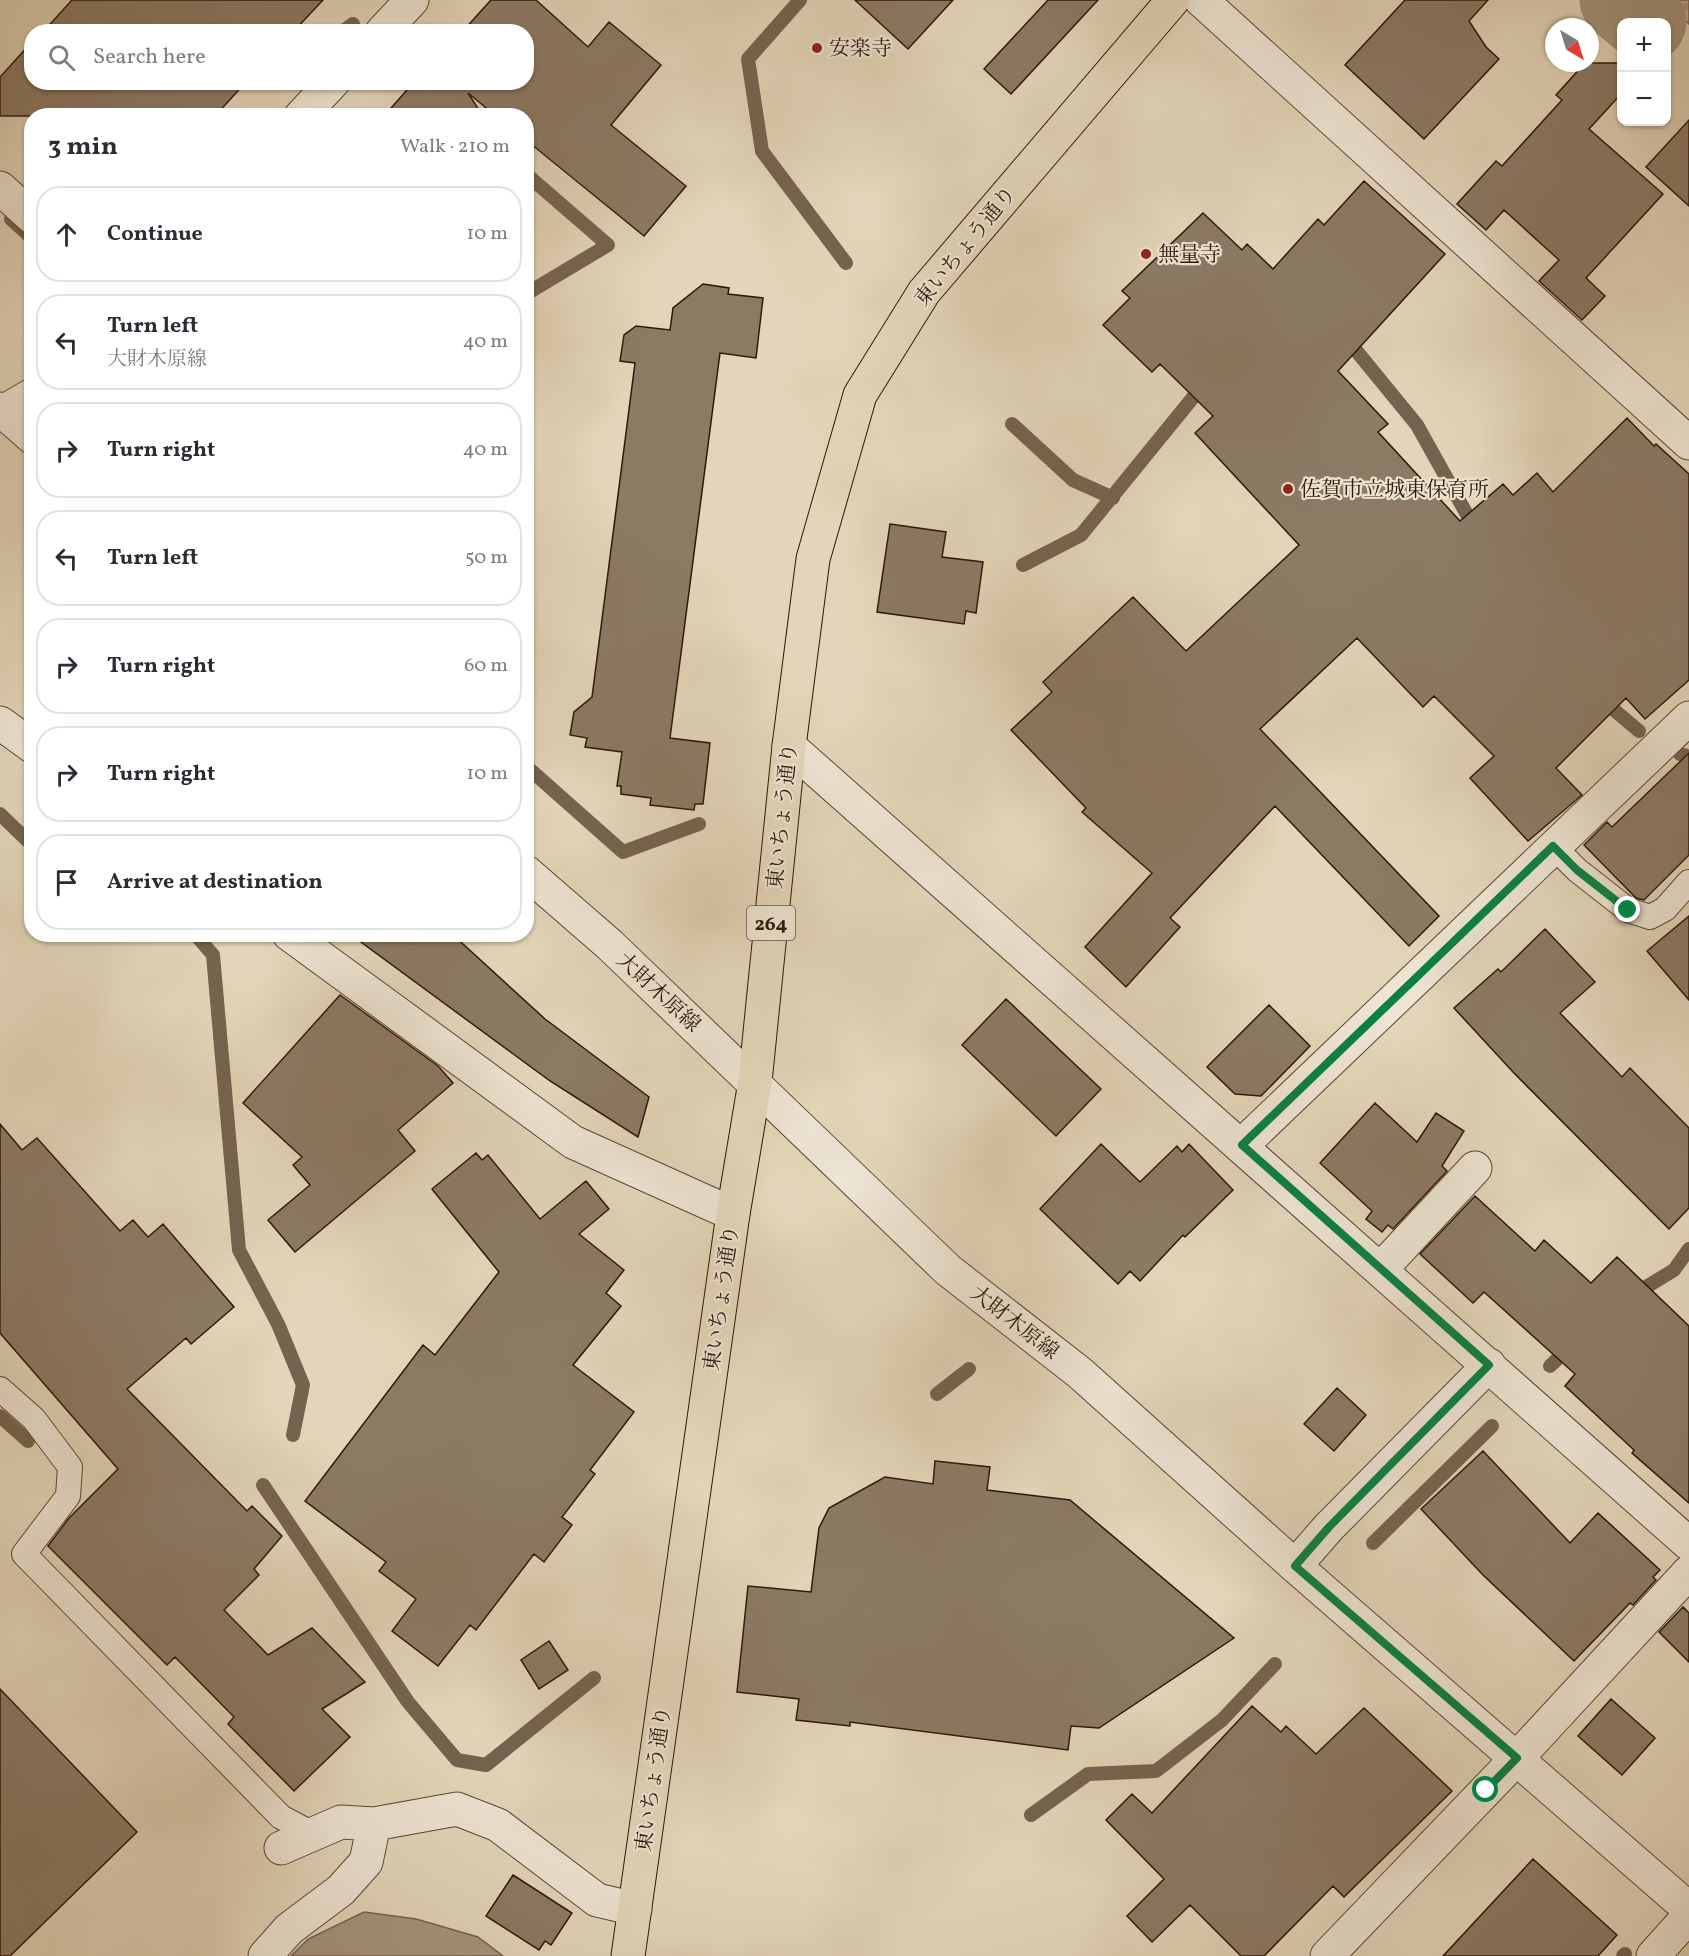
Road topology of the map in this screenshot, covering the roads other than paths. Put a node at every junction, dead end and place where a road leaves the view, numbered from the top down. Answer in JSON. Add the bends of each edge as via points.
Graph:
{"nodes":[{"id":1,"x":412,"y":0,"type":"edge"},
{"id":2,"x":1173,"y":0,"type":"edge"},
{"id":3,"x":1200,"y":0,"type":"edge"},
{"id":4,"x":390,"y":24,"type":"edge"},
{"id":5,"x":325,"y":90,"type":"edge"},
{"id":6,"x":309,"y":108,"type":"edge"},
{"id":7,"x":0,"y":188,"type":"edge"},
{"id":8,"x":24,"y":209,"type":"edge"},
{"id":9,"x":24,"y":399,"type":"edge"},
{"id":10,"x":1,"y":412,"type":"edge"},
{"id":11,"x":24,"y":431,"type":"edge"},
{"id":12,"x":1689,"y":443,"type":"edge"},
{"id":13,"x":1689,"y":718,"type":"edge"},
{"id":14,"x":0,"y":723,"type":"edge"},
{"id":15,"x":24,"y":740,"type":"edge"},
{"id":16,"x":789,"y":746,"type":"junction"},
{"id":17,"x":1553,"y":846,"type":"junction"},
{"id":18,"x":534,"y":879,"type":"edge"},
{"id":19,"x":1689,"y":882,"type":"edge"},
{"id":20,"x":300,"y":942,"type":"edge"},
{"id":21,"x":755,"y":1082,"type":"junction"},
{"id":22,"x":1242,"y":1145,"type":"junction"},
{"id":23,"x":1475,"y":1168,"type":"dead end"},
{"id":24,"x":733,"y":1214,"type":"junction"},
{"id":25,"x":1381,"y":1269,"type":"junction"},
{"id":26,"x":1489,"y":1365,"type":"junction"},
{"id":27,"x":0,"y":1389,"type":"edge"},
{"id":28,"x":1689,"y":1544,"type":"edge"},
{"id":29,"x":1295,"y":1566,"type":"junction"},
{"id":30,"x":1689,"y":1572,"type":"edge"},
{"id":31,"x":1517,"y":1758,"type":"junction"},
{"id":32,"x":374,"y":1824,"type":"junction"},
{"id":33,"x":313,"y":1834,"type":"junction"},
{"id":34,"x":281,"y":1848,"type":"dead end"},
{"id":35,"x":635,"y":1909,"type":"junction"},
{"id":36,"x":1689,"y":1909,"type":"edge"},
{"id":37,"x":1689,"y":1916,"type":"edge"},
{"id":38,"x":265,"y":1956,"type":"edge"},
{"id":39,"x":628,"y":1956,"type":"edge"},
{"id":40,"x":1327,"y":1956,"type":"edge"},
{"id":41,"x":1653,"y":1956,"type":"edge"}],
"edges":[{"from":1,"to":4,"type":"street"},
{"from":2,"to":16,"type":"highway","name":"東いちょう通り","number":"264","via":[[924,292],[860,395],[813,559]]},
{"from":3,"to":12,"type":"street"},
{"from":5,"to":6,"type":"street"},
{"from":7,"to":8,"type":"street"},
{"from":9,"to":10,"type":"street"},
{"from":10,"to":11,"type":"street"},
{"from":13,"to":17,"type":"street"},
{"from":14,"to":15,"type":"street"},
{"from":16,"to":21,"type":"highway","name":"東いちょう通り","number":"264"},
{"from":16,"to":22,"type":"street"},
{"from":17,"to":19,"type":"lane","via":[[1628,910],[1650,916],[1665,909]]},
{"from":17,"to":22,"type":"street"},
{"from":18,"to":21,"type":"street","name":"大財木原線"},
{"from":20,"to":24,"type":"street","via":[[573,1142]]},
{"from":21,"to":24,"type":"highway","name":"東いちょう通り","number":"264"},
{"from":21,"to":29,"type":"street","name":"大財木原線","via":[[948,1270],[1080,1373]]},
{"from":22,"to":25,"type":"street"},
{"from":23,"to":25,"type":"street"},
{"from":24,"to":35,"type":"highway","name":"東いちょう通り","number":"264"},
{"from":25,"to":26,"type":"street"},
{"from":26,"to":28,"type":"street"},
{"from":26,"to":29,"type":"street"},
{"from":27,"to":33,"type":"lane","via":[[33,1419],[70,1467],[68,1496],[24,1554],[281,1817]]},
{"from":29,"to":31,"type":"street","name":"大財木原線"},
{"from":30,"to":31,"type":"street"},
{"from":31,"to":36,"type":"street","name":"大財木原線"},
{"from":31,"to":40,"type":"street"},
{"from":32,"to":33,"type":"street","via":[[341,1822]]},
{"from":32,"to":35,"type":"street","via":[[457,1809],[498,1825],[597,1900]]},
{"from":32,"to":38,"type":"street","via":[[366,1862],[341,1890],[289,1929]]},
{"from":33,"to":34,"type":"street"},
{"from":35,"to":39,"type":"highway","name":"東いちょう通り","number":"264"},
{"from":37,"to":41,"type":"street"}]}
